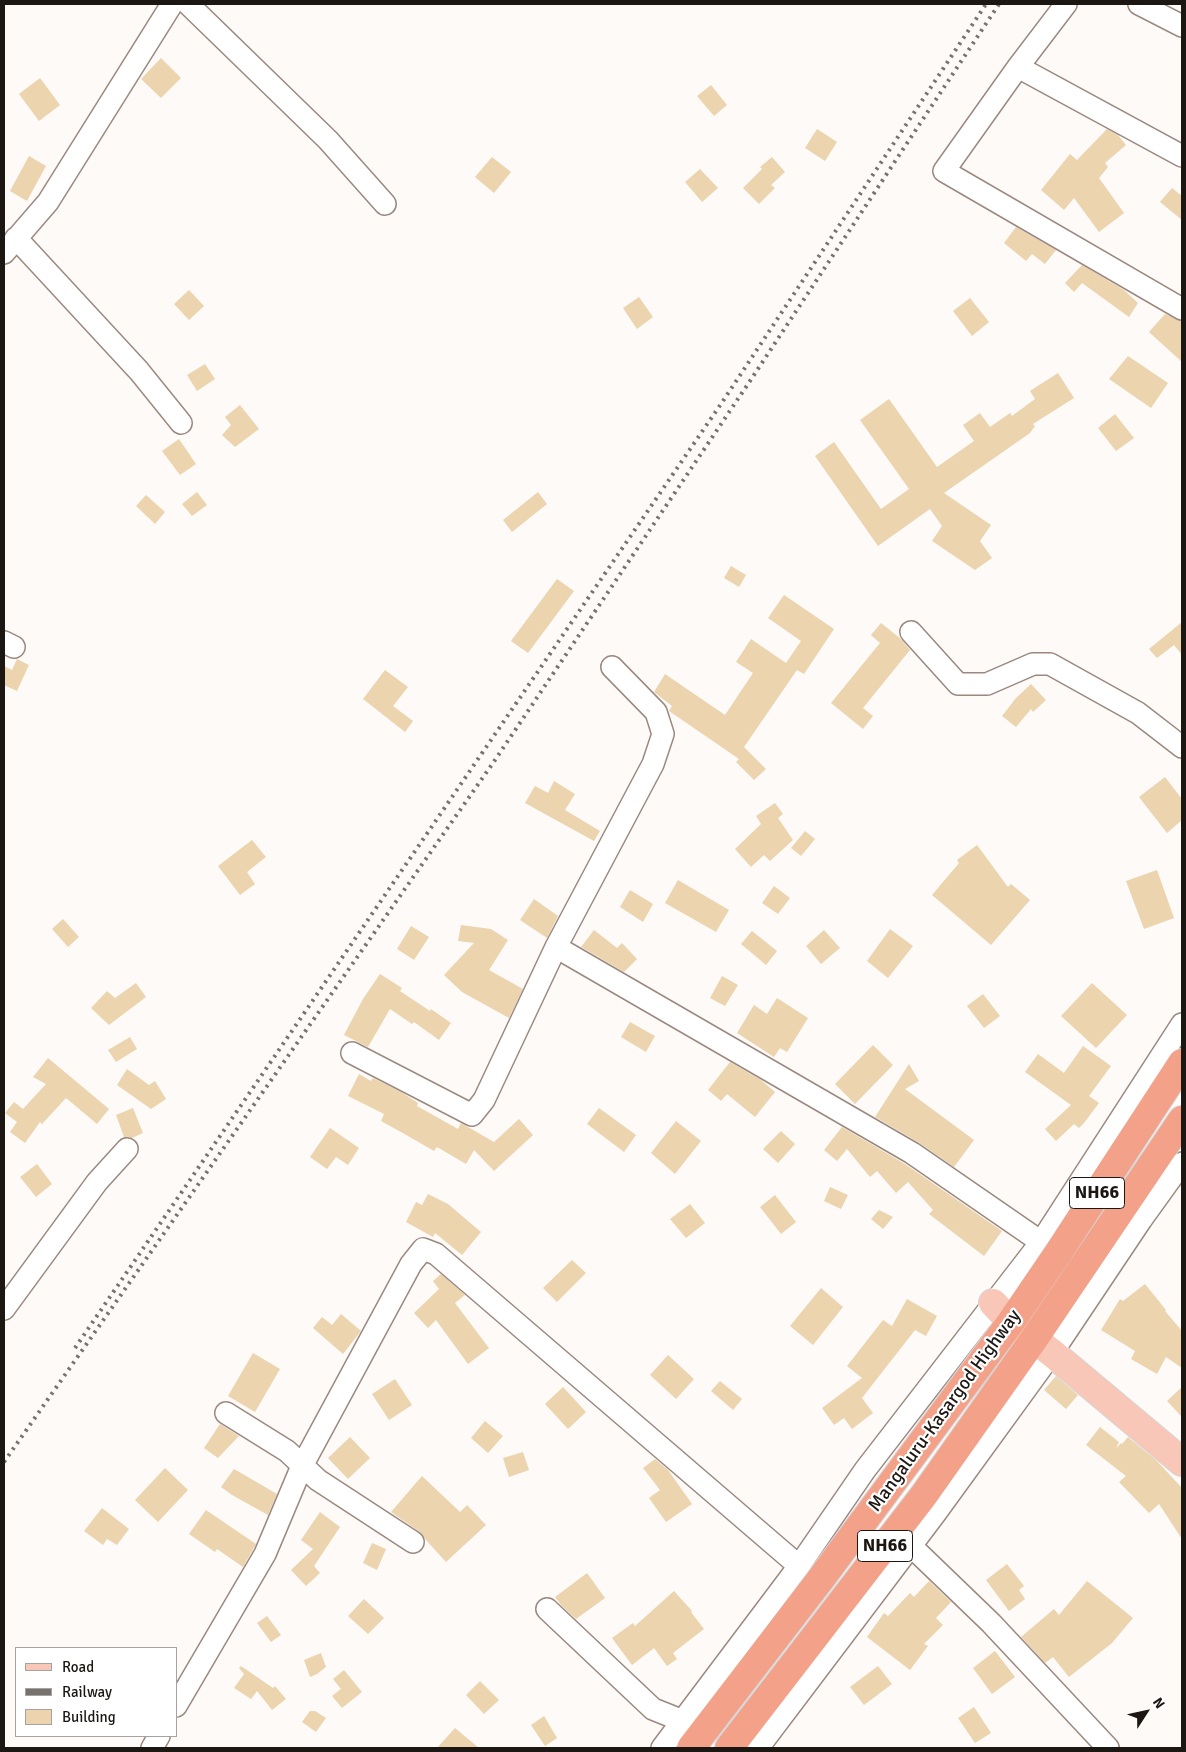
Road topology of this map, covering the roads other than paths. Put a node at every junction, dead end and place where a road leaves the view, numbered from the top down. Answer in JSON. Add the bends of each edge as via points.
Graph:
{"nodes":[{"id":1,"x":172,"y":4,"type":"edge"},
{"id":2,"x":188,"y":4,"type":"edge"},
{"id":3,"x":1066,"y":4,"type":"edge"},
{"id":4,"x":1139,"y":4,"type":"edge"},
{"id":5,"x":1182,"y":26,"type":"edge"},
{"id":6,"x":1018,"y":67,"type":"junction"},
{"id":7,"x":1182,"y":156,"type":"edge"},
{"id":8,"x":385,"y":204,"type":"dead end"},
{"id":9,"x":10,"y":246,"type":"edge"},
{"id":10,"x":1182,"y":309,"type":"edge"},
{"id":11,"x":180,"y":423,"type":"dead end"},
{"id":12,"x":911,"y":632,"type":"dead end"},
{"id":13,"x":612,"y":667,"type":"dead end"},
{"id":14,"x":1182,"y":748,"type":"edge"},
{"id":15,"x":556,"y":947,"type":"junction"},
{"id":16,"x":1182,"y":1024,"type":"edge"},
{"id":17,"x":352,"y":1053,"type":"dead end"},
{"id":18,"x":1182,"y":1063,"type":"edge"},
{"id":19,"x":1182,"y":1120,"type":"edge"},
{"id":20,"x":127,"y":1149,"type":"dead end"},
{"id":21,"x":1182,"y":1163,"type":"edge"},
{"id":22,"x":1041,"y":1242,"type":"junction"},
{"id":23,"x":4,"y":1308,"type":"edge"},
{"id":24,"x":1002,"y":1313,"type":"junction"},
{"id":25,"x":1043,"y":1346,"type":"junction"},
{"id":26,"x":226,"y":1414,"type":"dead end"},
{"id":27,"x":1182,"y":1462,"type":"edge"},
{"id":28,"x":302,"y":1466,"type":"junction"},
{"id":29,"x":413,"y":1542,"type":"dead end"},
{"id":30,"x":910,"y":1545,"type":"junction"},
{"id":31,"x":799,"y":1566,"type":"junction"},
{"id":32,"x":547,"y":1609,"type":"dead end"},
{"id":33,"x":178,"y":1703,"type":"edge"},
{"id":34,"x":683,"y":1721,"type":"junction"},
{"id":35,"x":158,"y":1737,"type":"edge"},
{"id":36,"x":152,"y":1748,"type":"edge"},
{"id":37,"x":662,"y":1748,"type":"edge"},
{"id":38,"x":691,"y":1748,"type":"edge"},
{"id":39,"x":729,"y":1748,"type":"edge"},
{"id":40,"x":758,"y":1748,"type":"edge"},
{"id":41,"x":1108,"y":1748,"type":"edge"}],
"edges":[{"from":1,"to":9,"type":"street","via":[[48,202]]},
{"from":2,"to":8,"type":"street","via":[[328,140]]},
{"from":3,"to":6,"type":"street"},
{"from":4,"to":5,"type":"street"},
{"from":6,"to":7,"type":"street"},
{"from":6,"to":10,"type":"street","via":[[944,171]]},
{"from":9,"to":11,"type":"street","via":[[139,372]]},
{"from":12,"to":14,"type":"street","via":[[958,684],[988,684],[1033,664],[1050,664],[1138,713]]},
{"from":13,"to":15,"type":"street","via":[[656,712],[663,734],[653,764]]},
{"from":15,"to":17,"type":"street","via":[[484,1100],[472,1115]]},
{"from":15,"to":22,"type":"street","via":[[912,1153]]},
{"from":16,"to":22,"type":"street"},
{"from":18,"to":24,"type":"highway","name":"Mangaluru-Kasargod Highway","number":"NH66","via":[[1058,1254]]},
{"from":19,"to":25,"type":"highway","name":"Mangaluru-Kasargod Highway","number":"NH66"},
{"from":20,"to":23,"type":"street","via":[[98,1182]]},
{"from":21,"to":25,"type":"street","via":[[1142,1220]]},
{"from":22,"to":24,"type":"street"},
{"from":24,"to":25,"type":"main road"},
{"from":24,"to":31,"type":"street","via":[[865,1470]]},
{"from":24,"to":38,"type":"highway","name":"Mangaluru-Kasargod Highway","number":"NH66","via":[[823,1576]]},
{"from":25,"to":27,"type":"main road"},
{"from":25,"to":30,"type":"street"},
{"from":25,"to":39,"type":"highway","name":"Mangaluru-Kasargod Highway","number":"NH66"},
{"from":26,"to":28,"type":"street","via":[[287,1451]]},
{"from":28,"to":29,"type":"street","via":[[318,1480]]},
{"from":28,"to":31,"type":"street","via":[[411,1264],[423,1249],[436,1254]]},
{"from":28,"to":33,"type":"street","via":[[265,1554]]},
{"from":30,"to":40,"type":"street"},
{"from":30,"to":41,"type":"street","via":[[991,1623]]},
{"from":31,"to":34,"type":"street"},
{"from":32,"to":34,"type":"street","via":[[653,1709]]},
{"from":34,"to":37,"type":"street"},
{"from":35,"to":36,"type":"street"}]}
